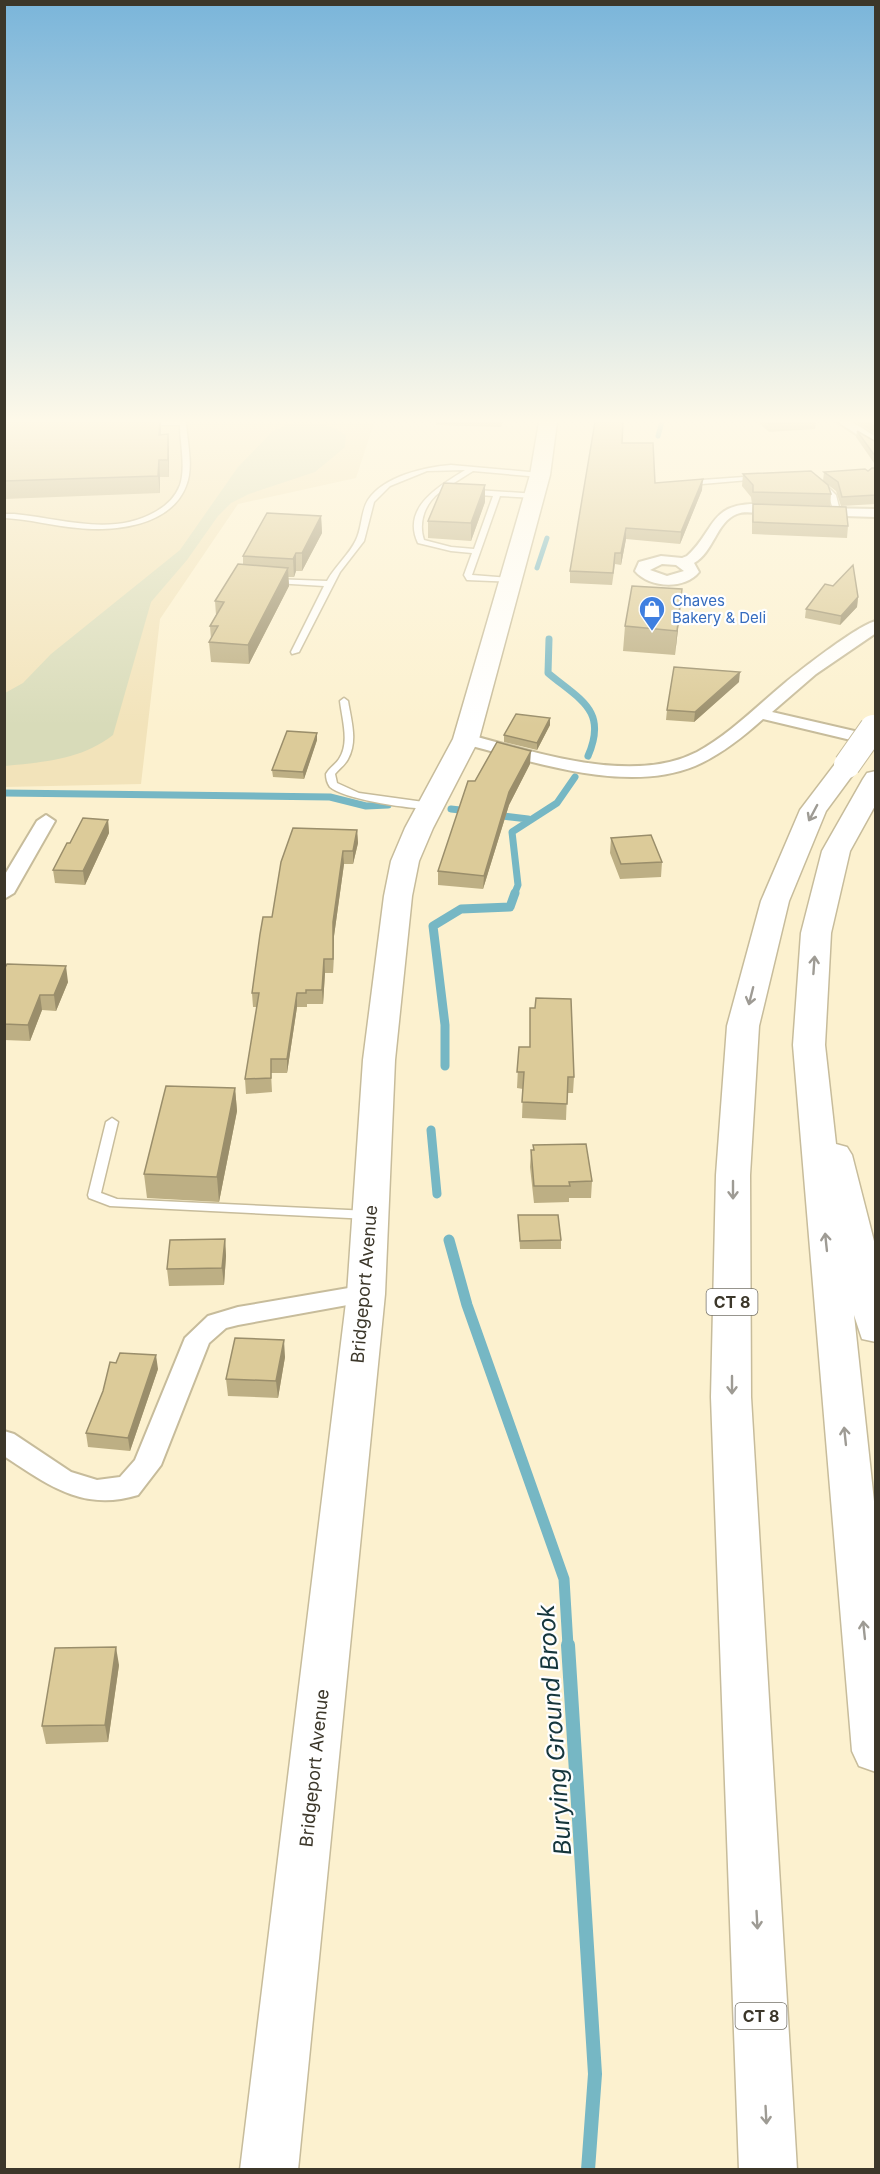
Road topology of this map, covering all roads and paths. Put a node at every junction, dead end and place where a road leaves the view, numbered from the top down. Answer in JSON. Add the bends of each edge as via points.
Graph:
{"nodes":[{"id":1,"x":74,"y":523,"type":"edge"},
{"id":2,"x":120,"y":523,"type":"edge"},
{"id":3,"x":365,"y":523,"type":"edge"},
{"id":4,"x":419,"y":523,"type":"edge"},
{"id":5,"x":486,"y":523,"type":"edge"},
{"id":6,"x":526,"y":523,"type":"edge"},
{"id":7,"x":720,"y":523,"type":"edge"},
{"id":8,"x":476,"y":551,"type":"junction"},
{"id":9,"x":683,"y":563,"type":"dead end"},
{"id":10,"x":265,"y":580,"type":"edge"},
{"id":11,"x":510,"y":580,"type":"junction"},
{"id":12,"x":330,"y":584,"type":"junction"},
{"id":13,"x":876,"y":625,"type":"edge"},
{"id":14,"x":295,"y":652,"type":"dead end"},
{"id":15,"x":344,"y":701,"type":"dead end"},
{"id":16,"x":761,"y":714,"type":"junction"},
{"id":17,"x":875,"y":732,"type":"edge"},
{"id":18,"x":466,"y":739,"type":"junction"},
{"id":19,"x":861,"y":772,"type":"edge"},
{"id":20,"x":431,"y":806,"type":"junction"},
{"id":21,"x":46,"y":821,"type":"dead end"},
{"id":22,"x":4,"y":894,"type":"edge"},
{"id":23,"x":808,"y":1045,"type":"junction"},
{"id":24,"x":112,"y":1122,"type":"dead end"},
{"id":25,"x":370,"y":1215,"type":"junction"},
{"id":26,"x":366,"y":1294,"type":"junction"},
{"id":27,"x":876,"y":1329,"type":"edge"},
{"id":28,"x":4,"y":1440,"type":"edge"},
{"id":29,"x":876,"y":1751,"type":"edge"},
{"id":30,"x":270,"y":2169,"type":"edge"},
{"id":31,"x":768,"y":2169,"type":"edge"}],
"edges":[{"from":1,"to":2,"type":"lane"},
{"from":3,"to":12,"type":"lane","via":[[360,541]]},
{"from":4,"to":8,"type":"lane","via":[[421,541]]},
{"from":5,"to":8,"type":"lane"},
{"from":6,"to":11,"type":"main road","name":"Bridgeport Avenue"},
{"from":7,"to":9,"type":"street","via":[[695,558]]},
{"from":8,"to":11,"type":"lane","via":[[470,578]]},
{"from":10,"to":12,"type":"lane"},
{"from":11,"to":18,"type":"main road","name":"Bridgeport Avenue"},
{"from":12,"to":14,"type":"lane"},
{"from":13,"to":16,"type":"street","via":[[791,686]]},
{"from":15,"to":20,"type":"lane","via":[[349,745],[343,761],[332,770],[332,786],[359,796]]},
{"from":16,"to":17,"type":"street"},
{"from":16,"to":18,"type":"street","via":[[699,756],[672,768],[646,771],[613,770]]},
{"from":17,"to":19,"type":"main road","number":"CT 8","bridge":true},
{"from":18,"to":20,"type":"main road","name":"Bridgeport Avenue"},
{"from":23,"to":19,"type":"main road","number":"CT 8","one_way":true,"via":[[816,933]]},
{"from":19,"to":31,"type":"main road","number":"CT 8","one_way":true,"via":[[813,810],[775,901],[743,1026],[733,1175],[731,1396]]},
{"from":20,"to":25,"type":"main road","name":"Bridgeport Avenue","via":[[405,861],[398,896],[379,1060]]},
{"from":21,"to":22,"type":"street"},
{"from":23,"to":27,"type":"main road"},
{"from":29,"to":23,"type":"main road","number":"CT 8","one_way":true},
{"from":24,"to":25,"type":"lane","via":[[94,1195],[115,1203]]},
{"from":25,"to":26,"type":"main road","name":"Bridgeport Avenue"},
{"from":26,"to":28,"type":"street","via":[[217,1322],[198,1338],[147,1465],[128,1486],[97,1491],[61,1480]]},
{"from":26,"to":30,"type":"main road","name":"Bridgeport Avenue"}]}
